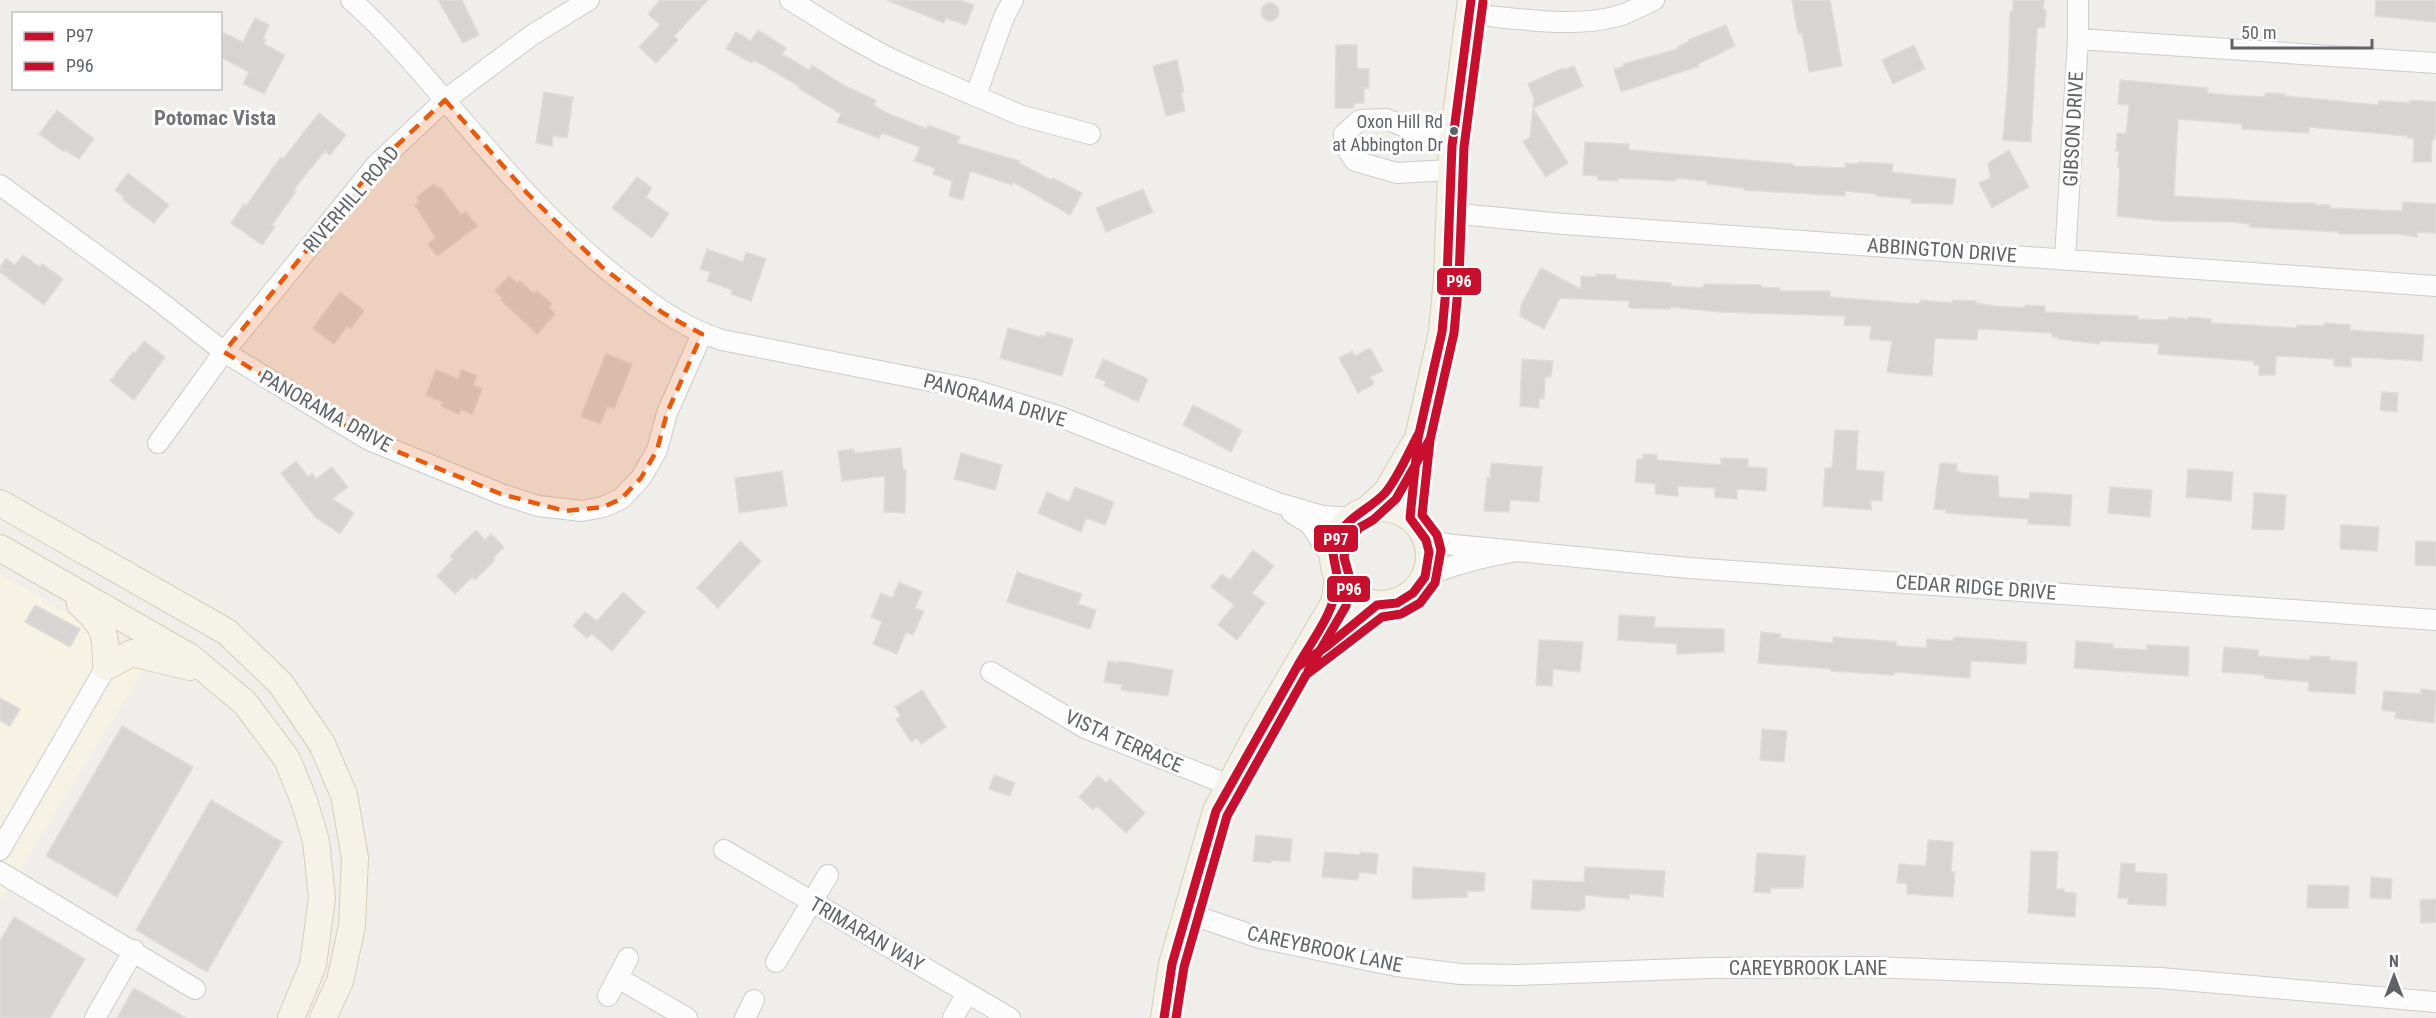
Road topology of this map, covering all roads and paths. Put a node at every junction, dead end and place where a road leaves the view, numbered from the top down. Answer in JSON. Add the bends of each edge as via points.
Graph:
{"nodes":[{"id":1,"x":351,"y":0,"type":"edge"},
{"id":2,"x":589,"y":0,"type":"edge"},
{"id":3,"x":790,"y":0,"type":"edge"},
{"id":4,"x":1013,"y":0,"type":"edge"},
{"id":5,"x":1654,"y":0,"type":"edge"},
{"id":6,"x":2078,"y":0,"type":"edge"},
{"id":7,"x":1470,"y":7,"type":"edge"},
{"id":8,"x":2078,"y":39,"type":"junction"},
{"id":9,"x":2436,"y":63,"type":"edge"},
{"id":10,"x":976,"y":95,"type":"junction"},
{"id":11,"x":445,"y":100,"type":"junction"},
{"id":12,"x":1090,"y":134,"type":"dead end"},
{"id":13,"x":0,"y":185,"type":"edge"},
{"id":14,"x":1449,"y":213,"type":"junction"},
{"id":15,"x":2065,"y":258,"type":"junction"},
{"id":16,"x":2436,"y":286,"type":"edge"},
{"id":17,"x":702,"y":334,"type":"junction"},
{"id":18,"x":224,"y":352,"type":"junction"},
{"id":19,"x":1418,"y":438,"type":"junction"},
{"id":20,"x":158,"y":443,"type":"dead end"},
{"id":21,"x":1278,"y":503,"type":"junction"},
{"id":22,"x":7,"y":510,"type":"edge"},
{"id":23,"x":1359,"y":514,"type":"junction"},
{"id":24,"x":1410,"y":518,"type":"junction"},
{"id":25,"x":1426,"y":540,"type":"junction"},
{"id":26,"x":0,"y":548,"type":"edge"},
{"id":27,"x":1517,"y":551,"type":"junction"},
{"id":28,"x":1335,"y":569,"type":"junction"},
{"id":29,"x":1425,"y":577,"type":"junction"},
{"id":30,"x":52,"y":579,"type":"junction"},
{"id":31,"x":1377,"y":605,"type":"junction"},
{"id":32,"x":2436,"y":620,"type":"edge"},
{"id":33,"x":106,"y":667,"type":"junction"},
{"id":34,"x":1297,"y":667,"type":"junction"},
{"id":35,"x":991,"y":672,"type":"dead end"},
{"id":36,"x":214,"y":677,"type":"junction"},
{"id":37,"x":1229,"y":785,"type":"junction"},
{"id":38,"x":0,"y":850,"type":"edge"},
{"id":39,"x":724,"y":850,"type":"dead end"},
{"id":40,"x":0,"y":872,"type":"edge"},
{"id":41,"x":828,"y":875,"type":"dead end"},
{"id":42,"x":812,"y":902,"type":"junction"},
{"id":43,"x":1187,"y":913,"type":"junction"},
{"id":44,"x":134,"y":950,"type":"junction"},
{"id":45,"x":628,"y":958,"type":"dead end"},
{"id":46,"x":776,"y":962,"type":"dead end"},
{"id":47,"x":618,"y":978,"type":"junction"},
{"id":48,"x":195,"y":989,"type":"dead end"},
{"id":49,"x":967,"y":993,"type":"junction"},
{"id":50,"x":608,"y":996,"type":"dead end"},
{"id":51,"x":754,"y":1000,"type":"dead end"},
{"id":52,"x":2436,"y":1002,"type":"edge"},
{"id":53,"x":95,"y":1018,"type":"edge"},
{"id":54,"x":291,"y":1018,"type":"edge"},
{"id":55,"x":323,"y":1018,"type":"edge"},
{"id":56,"x":687,"y":1018,"type":"edge"},
{"id":57,"x":745,"y":1018,"type":"edge"},
{"id":58,"x":952,"y":1018,"type":"edge"},
{"id":59,"x":1010,"y":1018,"type":"edge"},
{"id":60,"x":1164,"y":1018,"type":"edge"}],
"edges":[{"from":1,"to":11,"type":"street","name":"PANORAMA DRIVE","via":[[394,40]]},
{"from":2,"to":11,"type":"street","name":"RIVERHILL ROAD","via":[[532,35]]},
{"from":3,"to":10,"type":"street","via":[[885,56]]},
{"from":4,"to":10,"type":"street"},
{"from":5,"to":7,"type":"street","via":[[1623,14],[1582,20],[1533,19]]},
{"from":6,"to":8,"type":"street","name":"GIBSON DRIVE"},
{"from":7,"to":14,"type":"main road","via":[[1451,158]]},
{"from":8,"to":9,"type":"street"},
{"from":8,"to":15,"type":"street","name":"GIBSON DRIVE"},
{"from":10,"to":12,"type":"street","via":[[1037,121]]},
{"from":11,"to":17,"type":"street","name":"PANORAMA DRIVE","via":[[527,193],[586,252],[663,313]]},
{"from":11,"to":18,"type":"street","name":"RIVERHILL ROAD","via":[[376,165]]},
{"from":13,"to":18,"type":"street","name":"PANORAMA DRIVE"},
{"from":14,"to":15,"type":"street","name":"ABBINGTON DRIVE"},
{"from":14,"to":19,"type":"main road","via":[[1442,332]]},
{"from":15,"to":16,"type":"street","name":"ABBINGTON DRIVE"},
{"from":17,"to":18,"type":"street","name":"PANORAMA DRIVE","via":[[667,413],[657,450],[641,478],[621,499],[582,511],[525,503],[369,440]]},
{"from":17,"to":21,"type":"street","name":"PANORAMA DRIVE","via":[[971,388],[1058,416]]},
{"from":18,"to":20,"type":"street","name":"RIVERHILL ROAD"},
{"from":19,"to":23,"type":"main road","via":[[1387,491]]},
{"from":19,"to":24,"type":"main road"},
{"from":21,"to":23,"type":"street","name":"PANORAMA DRIVE","via":[[1323,516]]},
{"from":21,"to":28,"type":"street","name":"PANORAMA DRIVE","via":[[1310,524]]},
{"from":22,"to":55,"type":"main road","via":[[226,632],[281,684],[322,744],[344,795],[356,858],[352,926],[340,981]]},
{"from":23,"to":24,"type":"main road","via":[[1389,509]]},
{"from":23,"to":28,"type":"main road","via":[[1341,529],[1334,542]]},
{"from":24,"to":25,"type":"main road"},
{"from":25,"to":27,"type":"street","name":"CEDAR RIDGE DRIVE"},
{"from":25,"to":29,"type":"main road","via":[[1429,552]]},
{"from":26,"to":30,"type":"main road"},
{"from":27,"to":29,"type":"street","name":"CEDAR RIDGE DRIVE","via":[[1456,564]]},
{"from":27,"to":32,"type":"street","name":"CEDAR RIDGE DRIVE","via":[[1689,568]]},
{"from":28,"to":31,"type":"main road","via":[[1354,597]]},
{"from":28,"to":34,"type":"main road","via":[[1334,603]]},
{"from":29,"to":31,"type":"main road","via":[[1413,593],[1396,603]]},
{"from":30,"to":33,"type":"main road","via":[[102,628]]},
{"from":30,"to":36,"type":"main road","via":[[190,657]]},
{"from":31,"to":34,"type":"main road"},
{"from":33,"to":36,"type":"main road","via":[[132,653],[183,664]]},
{"from":33,"to":38,"type":"street"},
{"from":34,"to":37,"type":"main road"},
{"from":35,"to":37,"type":"street","name":"VISTA TERRACE","via":[[1085,728]]},
{"from":36,"to":54,"type":"main road","via":[[245,703],[287,759],[316,841],[322,898],[313,965]]},
{"from":37,"to":43,"type":"main road","via":[[1216,811]]},
{"from":39,"to":42,"type":"street","name":"TRIMARAN WAY"},
{"from":40,"to":44,"type":"street"},
{"from":41,"to":42,"type":"street"},
{"from":42,"to":46,"type":"street"},
{"from":42,"to":49,"type":"street","name":"TRIMARAN WAY"},
{"from":43,"to":52,"type":"street","name":"CAREYBROOK LANE","via":[[1260,938],[1396,966],[1460,974],[1870,967],[2160,978]]},
{"from":43,"to":60,"type":"main road","via":[[1172,964]]},
{"from":44,"to":48,"type":"street"},
{"from":44,"to":53,"type":"street"},
{"from":45,"to":47,"type":"street"},
{"from":47,"to":50,"type":"street"},
{"from":47,"to":56,"type":"street"},
{"from":49,"to":58,"type":"street"},
{"from":49,"to":59,"type":"street","name":"TRIMARAN WAY"},
{"from":51,"to":57,"type":"street"}]}
